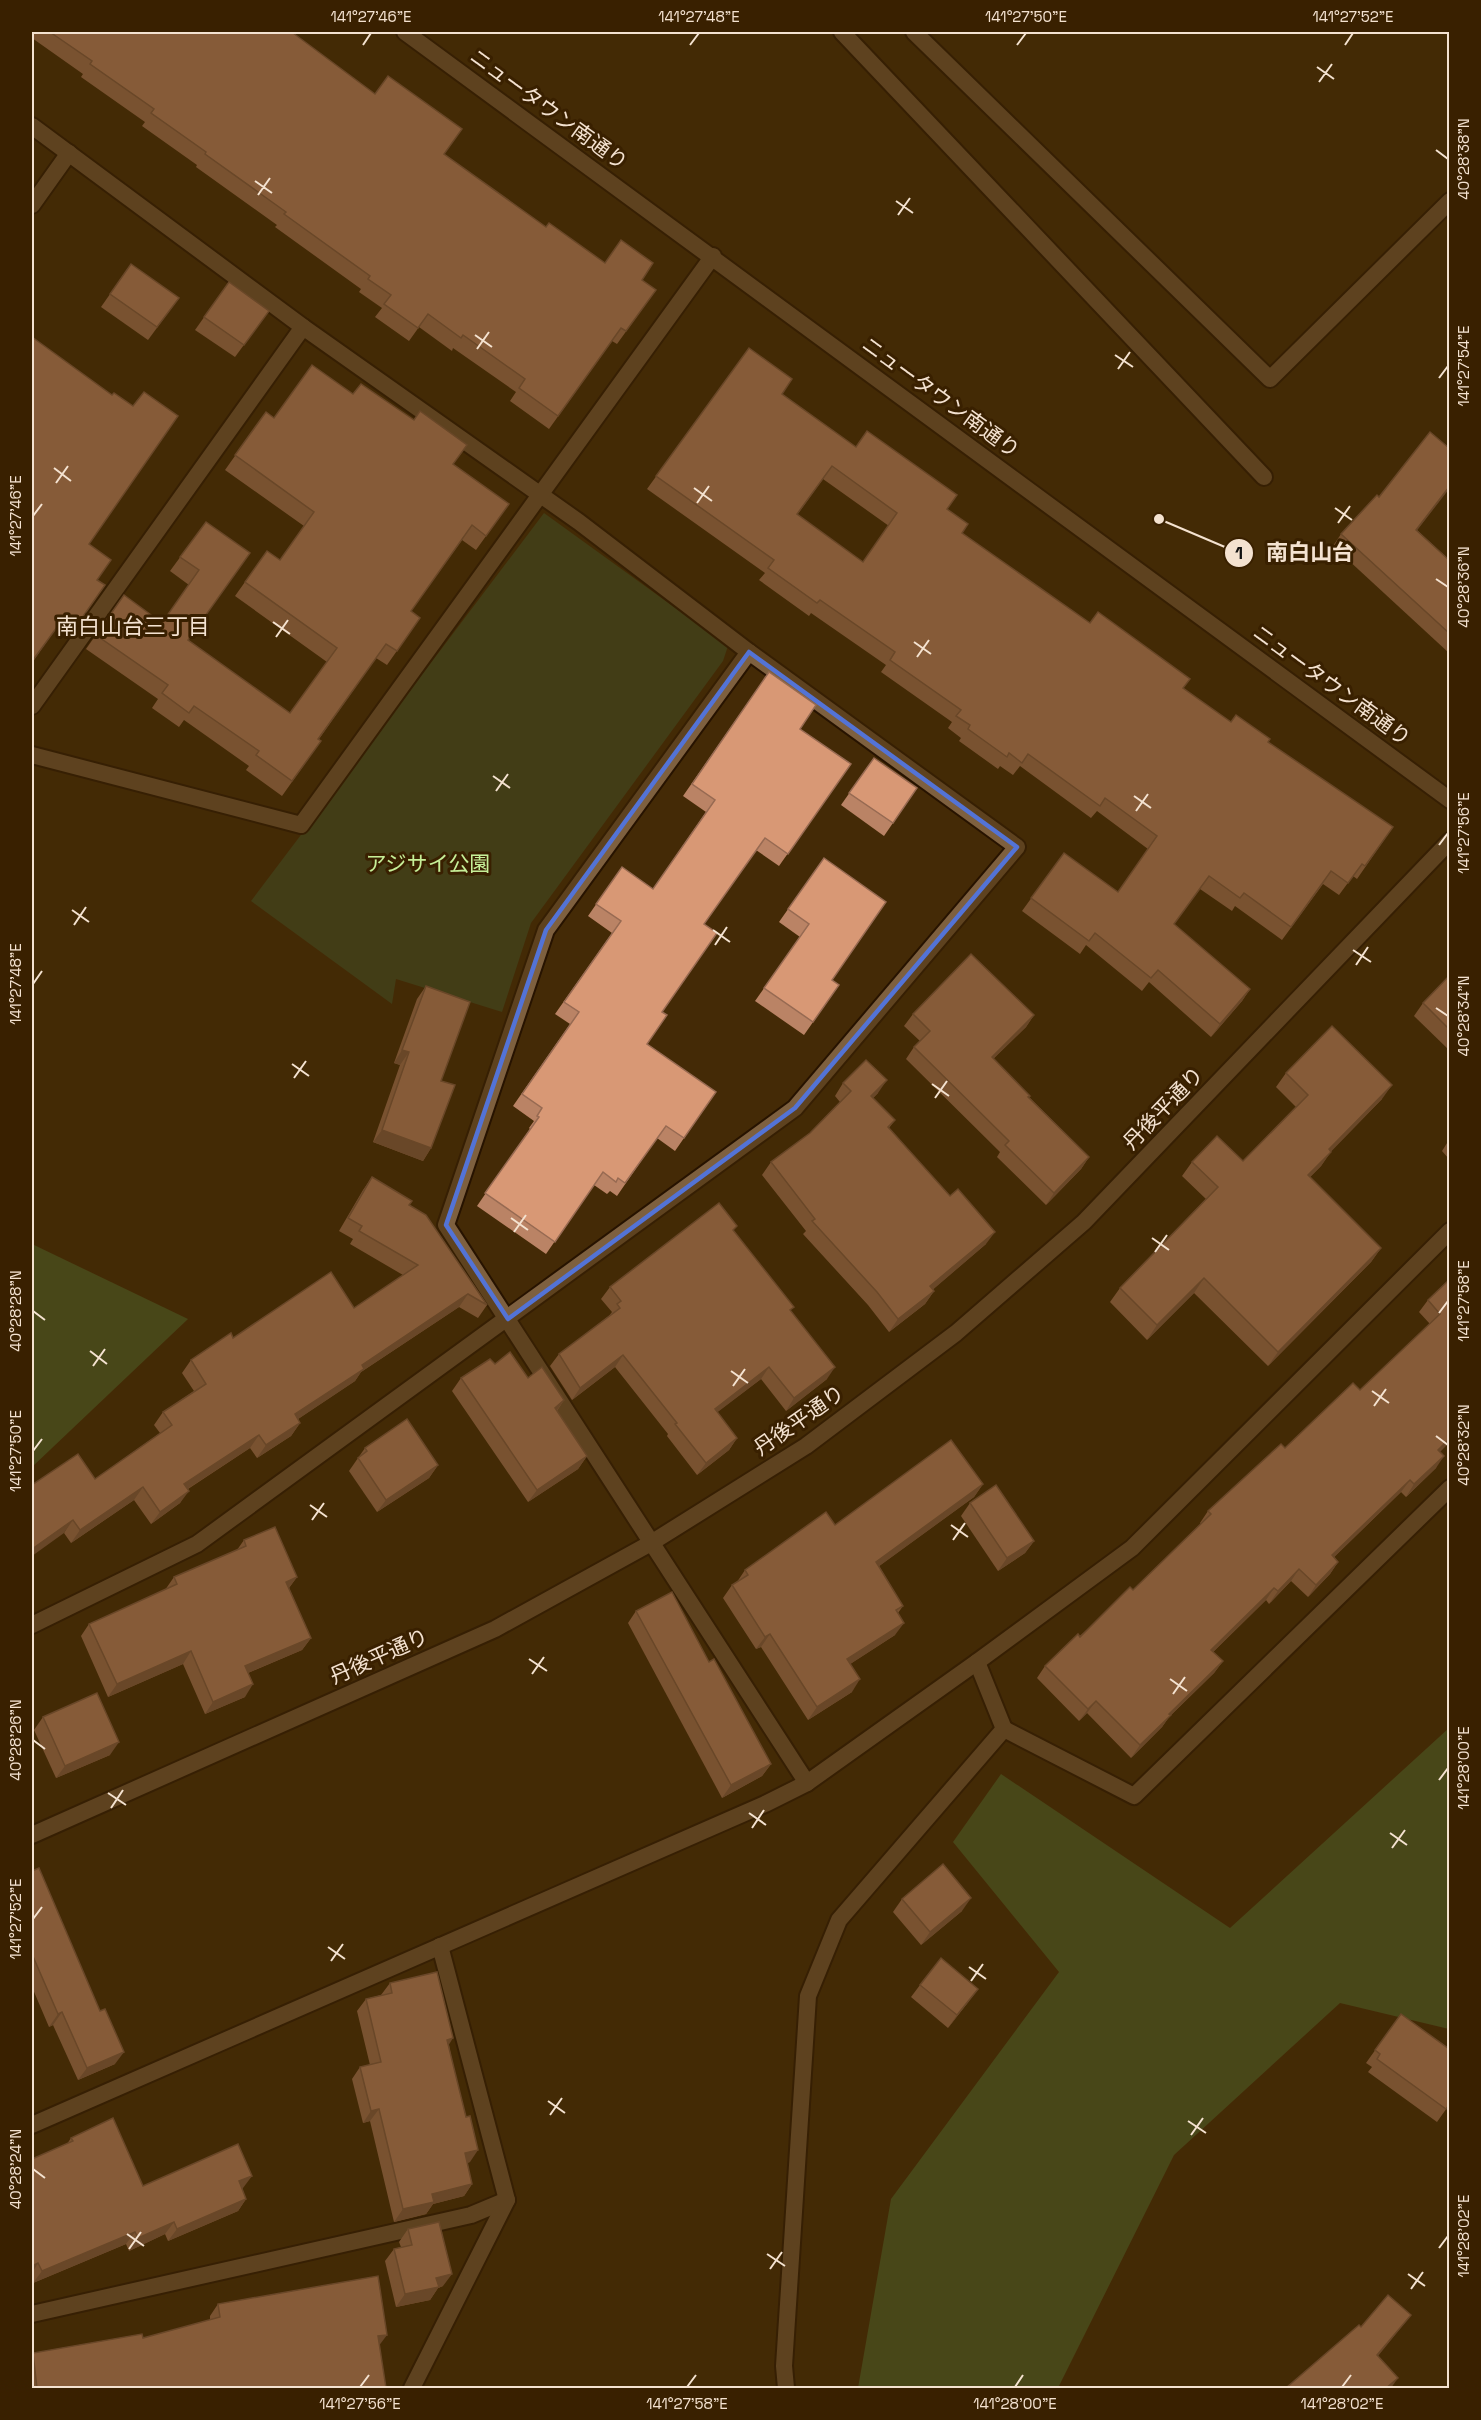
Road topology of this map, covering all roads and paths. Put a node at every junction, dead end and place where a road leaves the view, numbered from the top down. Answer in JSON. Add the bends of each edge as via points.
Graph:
{"nodes":[{"id":1,"x":405,"y":32,"type":"edge"},
{"id":2,"x":842,"y":32,"type":"edge"},
{"id":3,"x":914,"y":32,"type":"edge"},
{"id":4,"x":32,"y":126,"type":"edge"},
{"id":5,"x":69,"y":153,"type":"junction"},
{"id":6,"x":1449,"y":201,"type":"edge"},
{"id":7,"x":32,"y":205,"type":"edge"},
{"id":8,"x":713,"y":256,"type":"junction"},
{"id":9,"x":303,"y":327,"type":"junction"},
{"id":10,"x":1264,"y":477,"type":"dead end"},
{"id":11,"x":540,"y":495,"type":"junction"},
{"id":12,"x":749,"y":652,"type":"junction"},
{"id":13,"x":32,"y":706,"type":"edge"},
{"id":14,"x":32,"y":754,"type":"edge"},
{"id":15,"x":1449,"y":800,"type":"edge"},
{"id":16,"x":1449,"y":841,"type":"edge"},
{"id":17,"x":1449,"y":1231,"type":"edge"},
{"id":18,"x":508,"y":1319,"type":"junction"},
{"id":19,"x":1449,"y":1488,"type":"edge"},
{"id":20,"x":651,"y":1544,"type":"junction"},
{"id":21,"x":32,"y":1625,"type":"edge"},
{"id":22,"x":977,"y":1662,"type":"junction"},
{"id":23,"x":1004,"y":1729,"type":"junction"},
{"id":24,"x":807,"y":1783,"type":"junction"},
{"id":25,"x":32,"y":1835,"type":"edge"},
{"id":26,"x":440,"y":1946,"type":"junction"},
{"id":27,"x":32,"y":2125,"type":"edge"},
{"id":28,"x":507,"y":2200,"type":"junction"},
{"id":29,"x":32,"y":2314,"type":"edge"},
{"id":30,"x":412,"y":2388,"type":"edge"},
{"id":31,"x":786,"y":2388,"type":"edge"}],
"edges":[{"from":1,"to":8,"type":"street","name":"ニュータウン南通り"},
{"from":2,"to":10,"type":"street"},
{"from":3,"to":6,"type":"street","via":[[1270,379]]},
{"from":4,"to":5,"type":"street"},
{"from":5,"to":7,"type":"street"},
{"from":5,"to":9,"type":"street"},
{"from":8,"to":11,"type":"street"},
{"from":8,"to":15,"type":"street","name":"ニュータウン南通り"},
{"from":9,"to":11,"type":"street"},
{"from":9,"to":13,"type":"street"},
{"from":11,"to":12,"type":"street"},
{"from":11,"to":14,"type":"street","via":[[301,825]]},
{"from":12,"to":18,"type":"street","via":[[546,930],[446,1226]]},
{"from":12,"to":18,"type":"street","via":[[1017,847],[795,1108]]},
{"from":16,"to":20,"type":"street","name":"丹後平通り","via":[[1084,1222],[956,1333],[806,1446]]},
{"from":17,"to":22,"type":"street","via":[[1132,1548]]},
{"from":18,"to":20,"type":"street"},
{"from":18,"to":21,"type":"street","via":[[197,1544]]},
{"from":19,"to":23,"type":"street","via":[[1134,1796]]},
{"from":20,"to":24,"type":"street"},
{"from":20,"to":25,"type":"street","name":"丹後平通り","via":[[495,1629]]},
{"from":22,"to":23,"type":"street"},
{"from":22,"to":24,"type":"street"},
{"from":23,"to":31,"type":"street","via":[[839,1920],[808,1996],[784,2366]]},
{"from":24,"to":26,"type":"street"},
{"from":26,"to":27,"type":"street"},
{"from":26,"to":28,"type":"street"},
{"from":28,"to":29,"type":"street","via":[[471,2215]]},
{"from":28,"to":30,"type":"street"}]}
